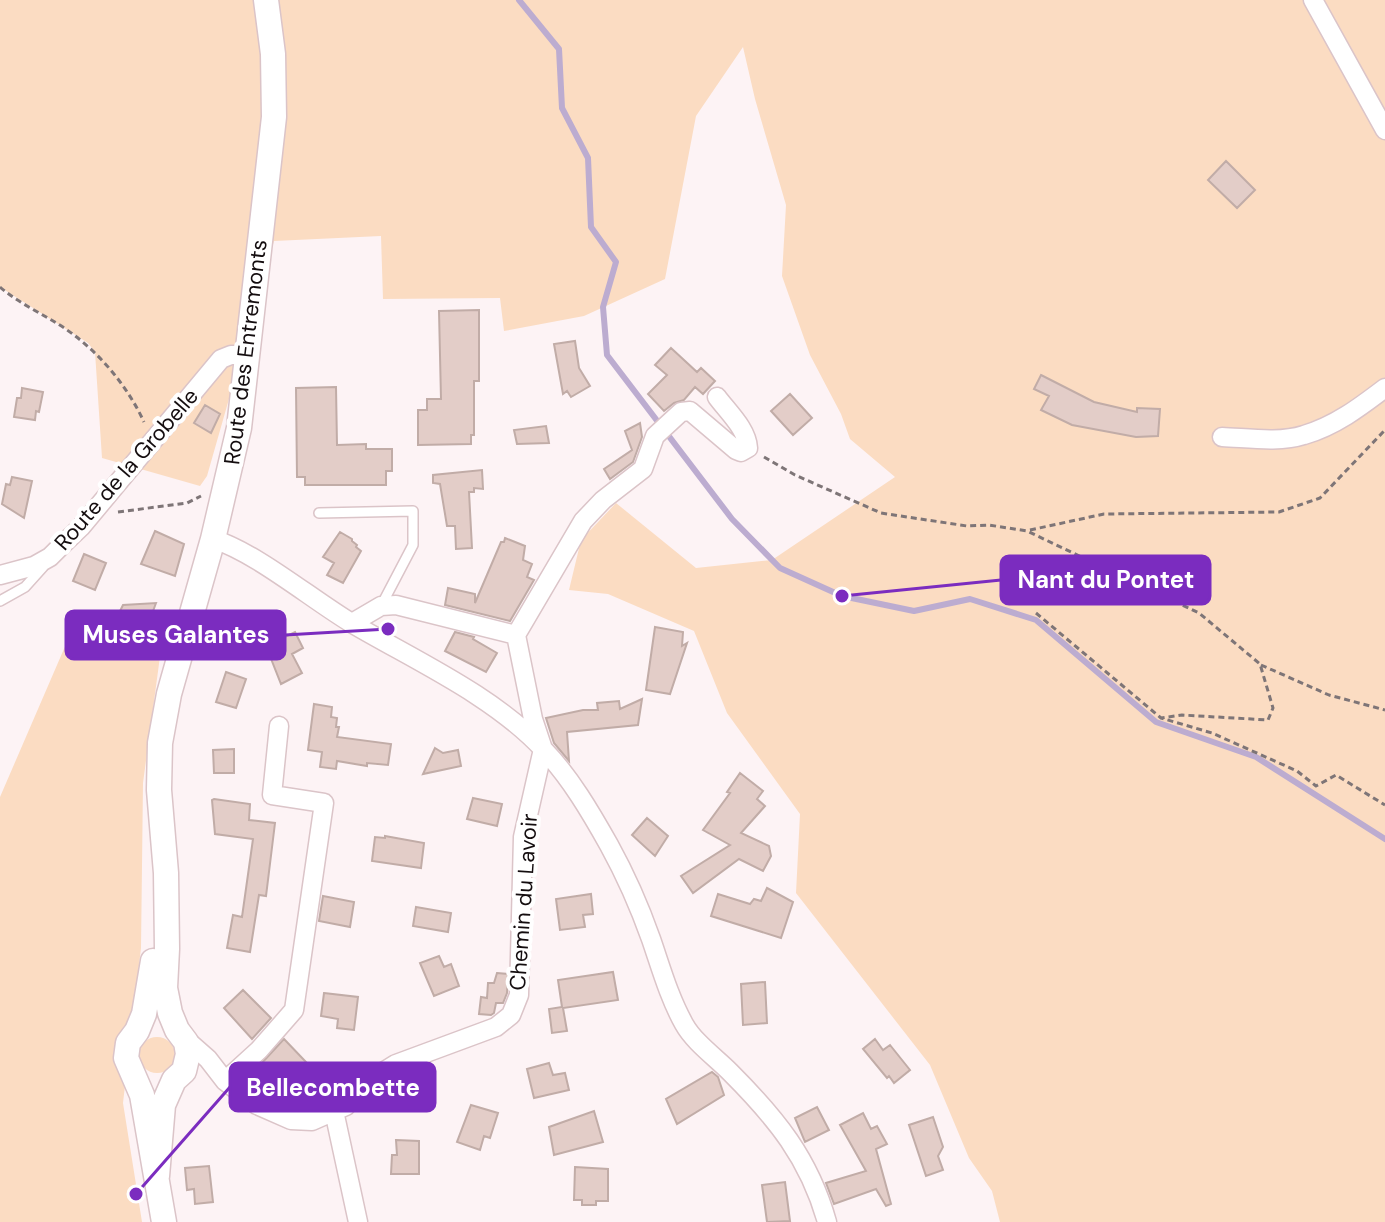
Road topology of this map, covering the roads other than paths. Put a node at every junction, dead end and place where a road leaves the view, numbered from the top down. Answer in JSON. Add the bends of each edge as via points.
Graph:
{"nodes":[{"id":1,"x":266,"y":0,"type":"edge"},
{"id":2,"x":1313,"y":0,"type":"edge"},
{"id":3,"x":1385,"y":130,"type":"edge"},
{"id":4,"x":246,"y":355,"type":"junction"},
{"id":5,"x":1385,"y":388,"type":"edge"},
{"id":6,"x":717,"y":397,"type":"dead end"},
{"id":7,"x":1222,"y":437,"type":"dead end"},
{"id":8,"x":319,"y":513,"type":"dead end"},
{"id":9,"x":213,"y":539,"type":"junction"},
{"id":10,"x":50,"y":557,"type":"junction"},
{"id":11,"x":0,"y":575,"type":"edge"},
{"id":12,"x":0,"y":601,"type":"edge"},
{"id":13,"x":381,"y":606,"type":"junction"},
{"id":14,"x":352,"y":623,"type":"junction"},
{"id":15,"x":516,"y":635,"type":"junction"},
{"id":16,"x":279,"y":726,"type":"dead end"},
{"id":17,"x":543,"y":749,"type":"junction"},
{"id":18,"x":165,"y":888,"type":"junction"},
{"id":19,"x":137,"y":1031,"type":"junction"},
{"id":20,"x":180,"y":1034,"type":"junction"},
{"id":21,"x":136,"y":1077,"type":"junction"},
{"id":22,"x":177,"y":1078,"type":"junction"},
{"id":23,"x":225,"y":1081,"type":"junction"},
{"id":24,"x":334,"y":1111,"type":"junction"},
{"id":25,"x":157,"y":1176,"type":"junction"},
{"id":26,"x":164,"y":1222,"type":"edge"},
{"id":27,"x":358,"y":1222,"type":"edge"},
{"id":28,"x":827,"y":1222,"type":"edge"}],
"edges":[{"from":1,"to":4,"type":"main road","name":"Route des Entremonts","via":[[274,117]]},
{"from":2,"to":3,"type":"street"},
{"from":4,"to":9,"type":"main road","name":"Route des Entremonts","via":[[234,458]]},
{"from":4,"to":10,"type":"street","name":"Route de la Grobelle","via":[[221,359]]},
{"from":5,"to":7,"type":"street","via":[[1341,420],[1301,437]]},
{"from":6,"to":15,"type":"street","via":[[737,422],[748,448],[736,450],[690,411],[681,412],[655,436],[643,469],[583,521]]},
{"from":8,"to":13,"type":"lane","via":[[413,511],[413,545]]},
{"from":9,"to":14,"type":"street"},
{"from":9,"to":18,"type":"main road","name":"Route des Entremonts","via":[[160,743]]},
{"from":10,"to":11,"type":"street","name":"Route de la Grobelle"},
{"from":10,"to":12,"type":"lane","via":[[25,587]]},
{"from":13,"to":14,"type":"street"},
{"from":13,"to":15,"type":"street","via":[[396,605]]},
{"from":14,"to":17,"type":"street","via":[[488,703]]},
{"from":15,"to":17,"type":"street"},
{"from":16,"to":23,"type":"street","via":[[272,795],[324,803],[294,1010]]},
{"from":17,"to":24,"type":"street","name":"Chemin du Lavoir","via":[[523,837],[519,995],[511,1015],[496,1027],[396,1064]]},
{"from":17,"to":28,"type":"street","via":[[610,846],[685,1027],[790,1138],[819,1193]]},
{"from":18,"to":19,"type":"main road","name":"Route des Entremonts","via":[[150,988]]},
{"from":18,"to":20,"type":"main road","name":"Route des Entremonts","via":[[166,1001]]},
{"from":19,"to":20,"type":"main road","via":[[153,1024]]},
{"from":19,"to":21,"type":"main road","name":"Route des Entremonts","via":[[126,1058]]},
{"from":20,"to":22,"type":"main road","name":"Route des Entremonts","via":[[188,1054]]},
{"from":20,"to":23,"type":"street","name":"Chemin du Lavoir"},
{"from":21,"to":22,"type":"main road","via":[[151,1085]]},
{"from":21,"to":25,"type":"main road","name":"Route des Entremonts"},
{"from":22,"to":23,"type":"street","name":"Chemin du Lavoir","via":[[201,1073]]},
{"from":22,"to":25,"type":"main road","name":"Route des Entremonts","via":[[163,1105]]},
{"from":23,"to":24,"type":"street","name":"Chemin du Lavoir","via":[[257,1105],[291,1120],[312,1121]]},
{"from":24,"to":27,"type":"street"},
{"from":25,"to":26,"type":"main road","name":"Route des Entremonts"}]}
